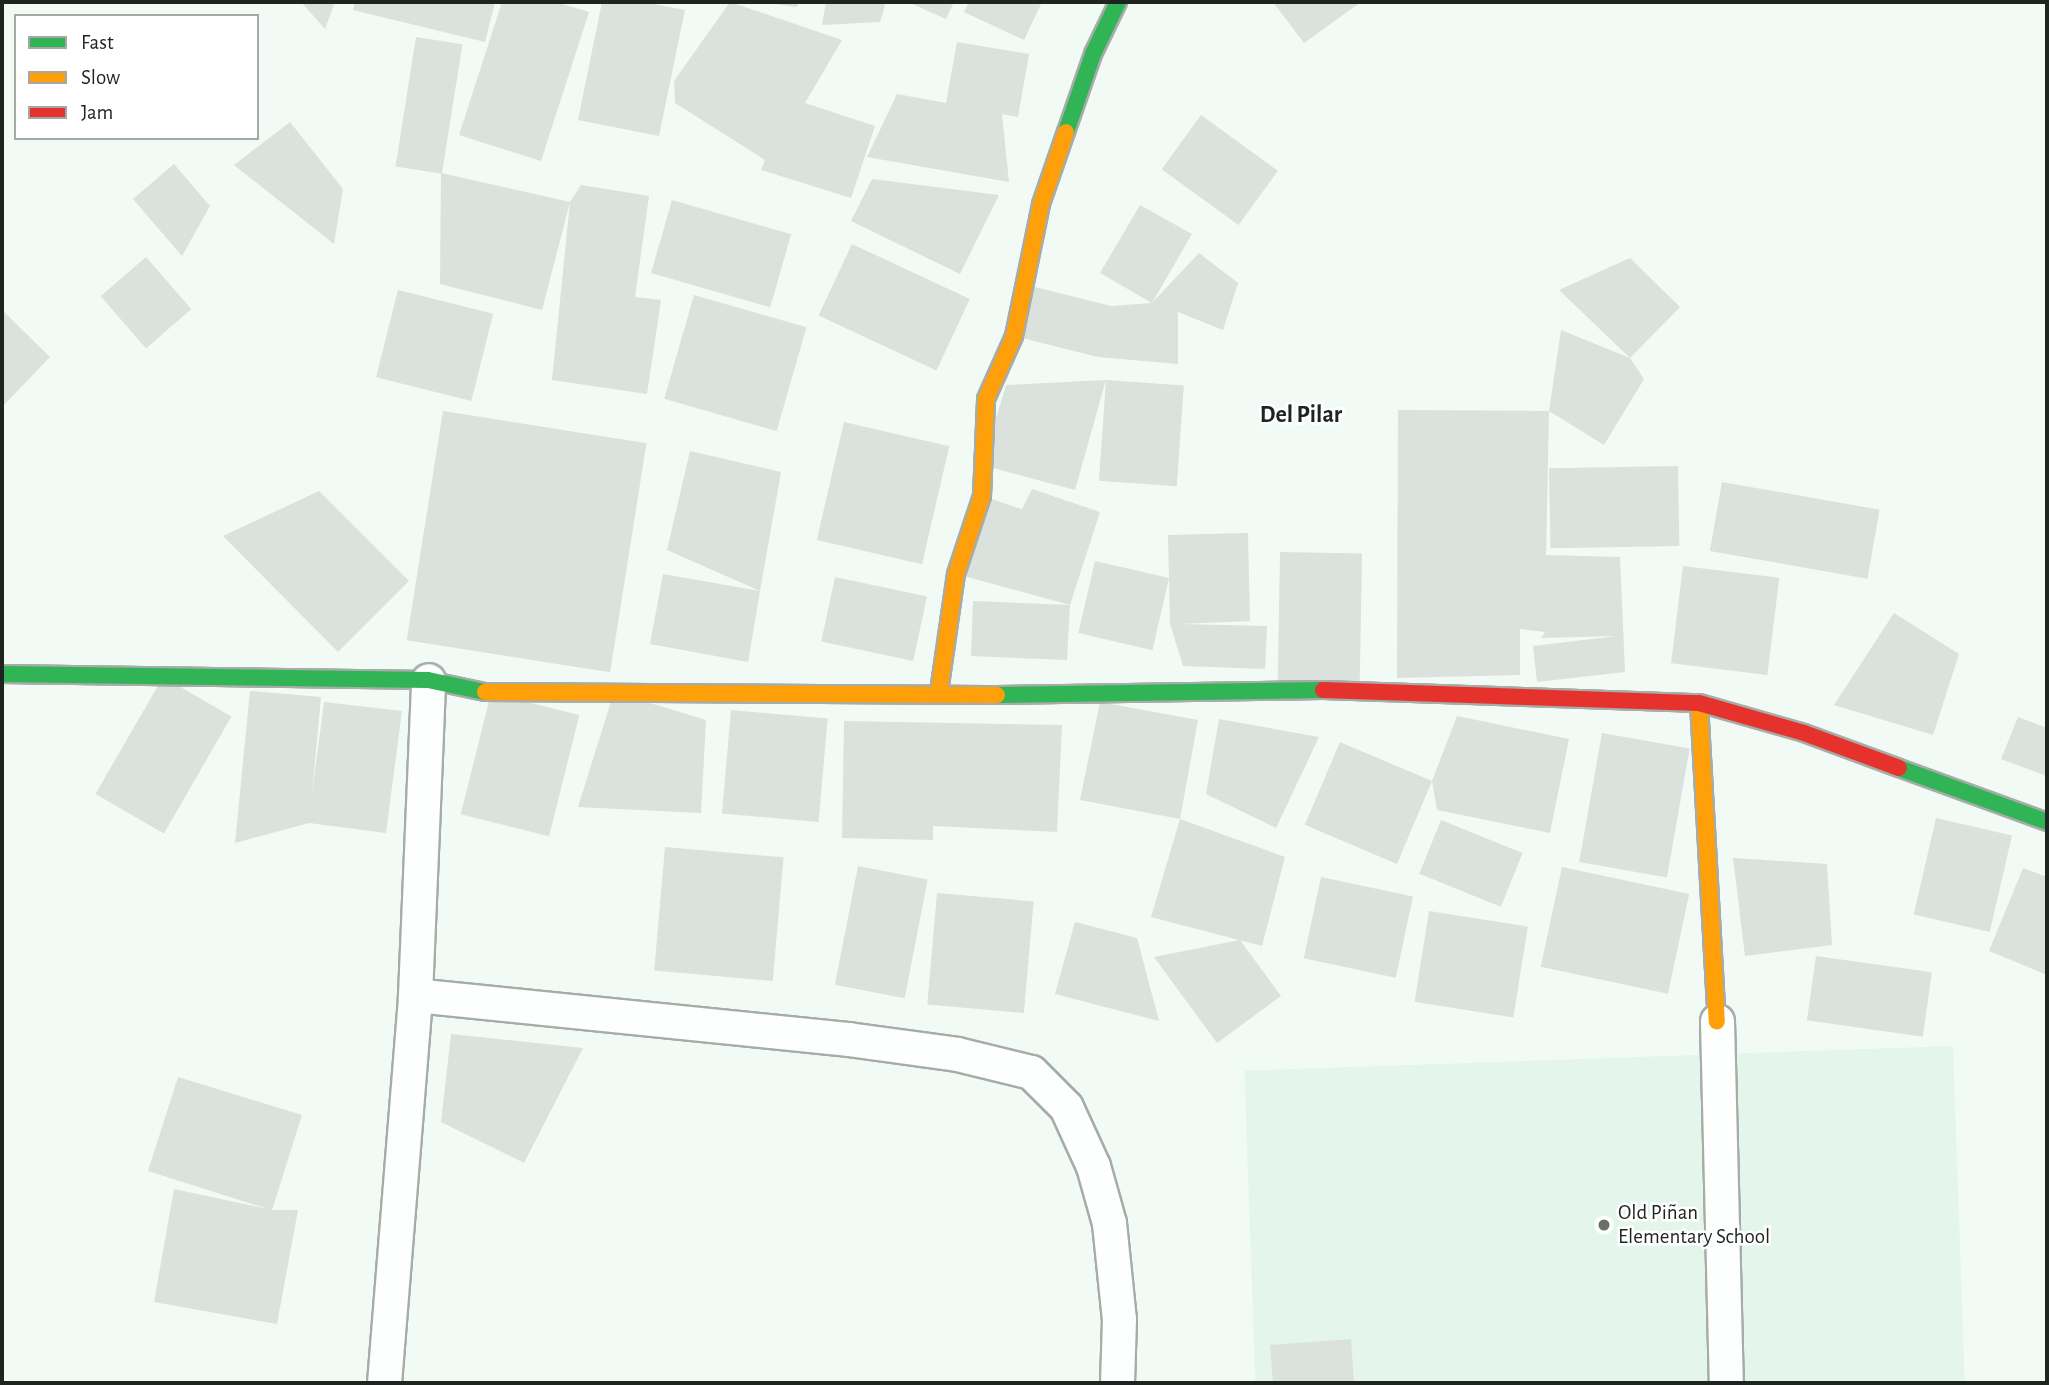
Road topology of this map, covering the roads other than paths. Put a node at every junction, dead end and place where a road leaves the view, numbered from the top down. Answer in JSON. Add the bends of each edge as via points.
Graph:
{"nodes":[{"id":1,"x":1118,"y":2,"type":"edge"},
{"id":2,"x":2,"y":674,"type":"edge"},
{"id":3,"x":428,"y":680,"type":"junction"},
{"id":4,"x":939,"y":692,"type":"junction"},
{"id":5,"x":1699,"y":703,"type":"junction"},
{"id":6,"x":2047,"y":822,"type":"edge"},
{"id":7,"x":415,"y":995,"type":"junction"},
{"id":8,"x":1717,"y":1021,"type":"joint"},
{"id":9,"x":384,"y":1383,"type":"edge"},
{"id":10,"x":1117,"y":1383,"type":"edge"},
{"id":11,"x":1726,"y":1383,"type":"edge"}],
"edges":[{"from":1,"to":4,"type":"street","via":[[1093,54],[1041,204],[1014,336],[986,399],[982,496],[956,575]]},
{"from":2,"to":3,"type":"street"},
{"from":3,"to":4,"type":"street","via":[[491,693]]},
{"from":3,"to":7,"type":"lane"},
{"from":4,"to":5,"type":"street","via":[[1116,695],[1286,689]]},
{"from":5,"to":6,"type":"street","via":[[1804,733]]},
{"from":5,"to":8,"type":"street"},
{"from":7,"to":9,"type":"lane"},
{"from":7,"to":10,"type":"lane","via":[[848,1039],[957,1054],[1031,1072],[1066,1107],[1093,1166],[1109,1223],[1119,1319]]},
{"from":8,"to":11,"type":"lane"}]}
